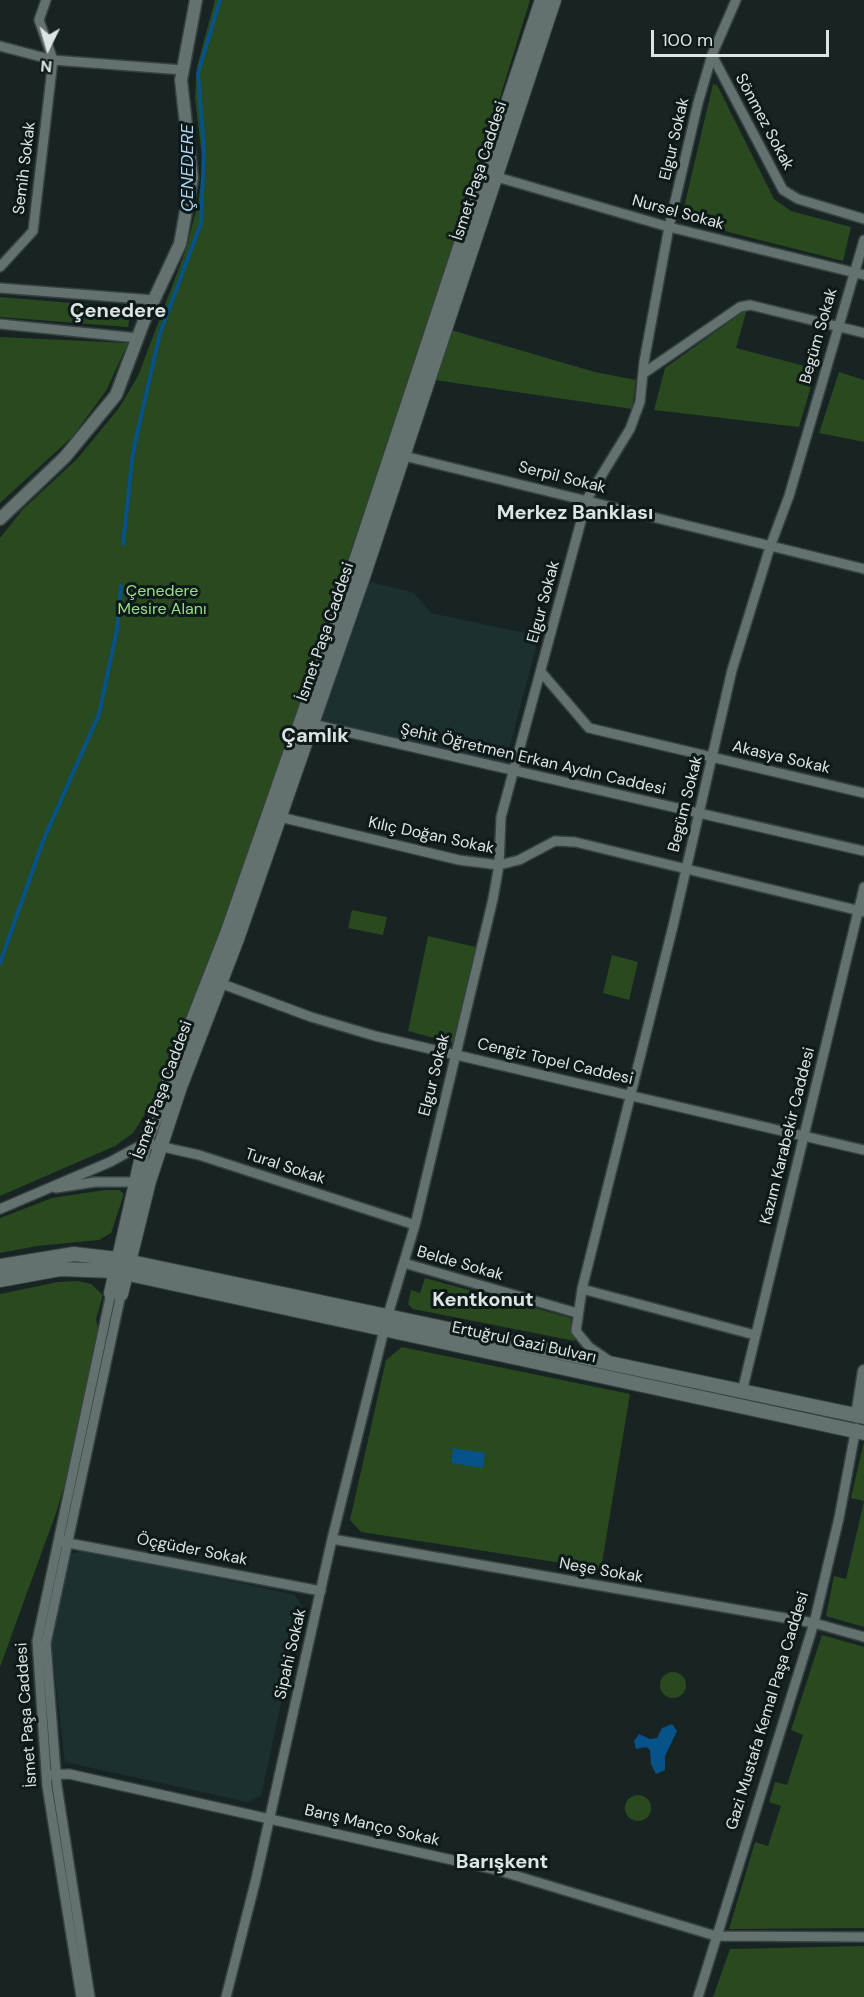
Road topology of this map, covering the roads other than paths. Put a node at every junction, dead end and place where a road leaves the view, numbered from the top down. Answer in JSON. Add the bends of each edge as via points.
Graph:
{"nodes":[{"id":1,"x":46,"y":0,"type":"edge"},
{"id":2,"x":196,"y":0,"type":"edge"},
{"id":3,"x":542,"y":0,"type":"edge"},
{"id":4,"x":554,"y":0,"type":"edge"},
{"id":5,"x":736,"y":0,"type":"edge"},
{"id":6,"x":0,"y":46,"type":"edge"},
{"id":7,"x":712,"y":55,"type":"junction"},
{"id":8,"x":53,"y":60,"type":"junction"},
{"id":9,"x":183,"y":70,"type":"junction"},
{"id":10,"x":490,"y":175,"type":"junction"},
{"id":11,"x":864,"y":219,"type":"edge"},
{"id":12,"x":669,"y":227,"type":"junction"},
{"id":13,"x":864,"y":240,"type":"edge"},
{"id":14,"x":0,"y":267,"type":"edge"},
{"id":15,"x":853,"y":273,"type":"junction"},
{"id":16,"x":864,"y":275,"type":"edge"},
{"id":17,"x":0,"y":288,"type":"edge"},
{"id":18,"x":154,"y":300,"type":"junction"},
{"id":19,"x":0,"y":324,"type":"edge"},
{"id":20,"x":838,"y":326,"type":"junction"},
{"id":21,"x":864,"y":333,"type":"edge"},
{"id":22,"x":138,"y":338,"type":"junction"},
{"id":23,"x":644,"y":373,"type":"junction"},
{"id":24,"x":398,"y":454,"type":"junction"},
{"id":25,"x":587,"y":499,"type":"junction"},
{"id":26,"x":0,"y":519,"type":"edge"},
{"id":27,"x":770,"y":547,"type":"junction"},
{"id":28,"x":864,"y":569,"type":"edge"},
{"id":29,"x":541,"y":672,"type":"junction"},
{"id":30,"x":306,"y":723,"type":"junction"},
{"id":31,"x":713,"y":758,"type":"junction"},
{"id":32,"x":514,"y":772,"type":"junction"},
{"id":33,"x":864,"y":793,"type":"edge"},
{"id":34,"x":700,"y":814,"type":"junction"},
{"id":35,"x":274,"y":816,"type":"junction"},
{"id":36,"x":864,"y":851,"type":"edge"},
{"id":37,"x":499,"y":865,"type":"junction"},
{"id":38,"x":686,"y":870,"type":"junction"},
{"id":39,"x":864,"y":887,"type":"edge"},
{"id":40,"x":861,"y":911,"type":"edge"},
{"id":41,"x":214,"y":981,"type":"junction"},
{"id":42,"x":455,"y":1055,"type":"junction"},
{"id":43,"x":630,"y":1094,"type":"junction"},
{"id":44,"x":804,"y":1136,"type":"junction"},
{"id":45,"x":145,"y":1143,"type":"junction"},
{"id":46,"x":161,"y":1145,"type":"junction"},
{"id":47,"x":864,"y":1150,"type":"edge"},
{"id":48,"x":142,"y":1182,"type":"junction"},
{"id":49,"x":42,"y":1191,"type":"junction"},
{"id":50,"x":0,"y":1209,"type":"edge"},
{"id":51,"x":415,"y":1224,"type":"junction"},
{"id":52,"x":127,"y":1244,"type":"junction"},
{"id":53,"x":89,"y":1262,"type":"junction"},
{"id":54,"x":404,"y":1263,"type":"junction"},
{"id":55,"x":0,"y":1266,"type":"edge"},
{"id":56,"x":122,"y":1266,"type":"junction"},
{"id":57,"x":159,"y":1274,"type":"junction"},
{"id":58,"x":0,"y":1280,"type":"edge"},
{"id":59,"x":582,"y":1290,"type":"junction"},
{"id":60,"x":116,"y":1293,"type":"junction"},
{"id":61,"x":577,"y":1313,"type":"junction"},
{"id":62,"x":385,"y":1323,"type":"junction"},
{"id":63,"x":755,"y":1335,"type":"junction"},
{"id":64,"x":614,"y":1364,"type":"junction"},
{"id":65,"x":864,"y":1371,"type":"edge"},
{"id":66,"x":742,"y":1392,"type":"junction"},
{"id":67,"x":860,"y":1417,"type":"edge"},
{"id":68,"x":860,"y":1432,"type":"edge"},
{"id":69,"x":332,"y":1539,"type":"junction"},
{"id":70,"x":63,"y":1542,"type":"junction"},
{"id":71,"x":321,"y":1591,"type":"junction"},
{"id":72,"x":814,"y":1623,"type":"junction"},
{"id":73,"x":864,"y":1637,"type":"edge"},
{"id":74,"x":51,"y":1775,"type":"junction"},
{"id":75,"x":269,"y":1818,"type":"junction"},
{"id":76,"x":716,"y":1936,"type":"junction"},
{"id":77,"x":864,"y":1937,"type":"edge"},
{"id":78,"x":81,"y":1997,"type":"edge"},
{"id":79,"x":90,"y":1997,"type":"edge"},
{"id":80,"x":226,"y":1997,"type":"edge"},
{"id":81,"x":698,"y":1997,"type":"edge"}],
"edges":[{"from":1,"to":8,"type":"street","via":[[39,20]]},
{"from":2,"to":9,"type":"street"},
{"from":3,"to":10,"type":"main road","name":"İsmet Paşa Caddesi"},
{"from":4,"to":10,"type":"main road","name":"İsmet Paşa Caddesi"},
{"from":5,"to":7,"type":"street","name":"Elgur Sokak"},
{"from":6,"to":8,"type":"street"},
{"from":7,"to":11,"type":"street","name":"Sönmez Sokak","via":[[783,190],[798,199]]},
{"from":7,"to":12,"type":"street","name":"Elgur Sokak"},
{"from":8,"to":9,"type":"street"},
{"from":8,"to":14,"type":"street","name":"Semih Sokak","via":[[33,231]]},
{"from":9,"to":18,"type":"street","via":[[192,178],[180,244]]},
{"from":10,"to":12,"type":"street","name":"Nursel Sokak"},
{"from":10,"to":24,"type":"main road","name":"İsmet Paşa Caddesi"},
{"from":12,"to":15,"type":"street","name":"Nursel Sokak"},
{"from":12,"to":23,"type":"street","name":"Elgur Sokak"},
{"from":13,"to":15,"type":"street","name":"Begüm Sokak"},
{"from":15,"to":16,"type":"street","name":"Nursel Sokak"},
{"from":15,"to":20,"type":"street","name":"Begüm Sokak"},
{"from":17,"to":18,"type":"street"},
{"from":18,"to":22,"type":"street"},
{"from":19,"to":22,"type":"street"},
{"from":20,"to":21,"type":"street"},
{"from":20,"to":23,"type":"street","via":[[760,306],[740,307]]},
{"from":20,"to":27,"type":"street","name":"Begüm Sokak","via":[[789,496]]},
{"from":22,"to":26,"type":"street","via":[[116,395],[65,457]]},
{"from":23,"to":25,"type":"street","name":"Elgur Sokak","via":[[636,416]]},
{"from":24,"to":25,"type":"street","name":"Serpil Sokak"},
{"from":24,"to":30,"type":"main road","name":"İsmet Paşa Caddesi"},
{"from":25,"to":27,"type":"street","name":"Serpil Sokak"},
{"from":25,"to":29,"type":"street","name":"Elgur Sokak"},
{"from":27,"to":28,"type":"street","name":"Serpil Sokak"},
{"from":27,"to":31,"type":"street","name":"Begüm Sokak","via":[[732,670]]},
{"from":29,"to":31,"type":"street","name":"Akasya Sokak","via":[[589,728]]},
{"from":29,"to":32,"type":"street","name":"Elgur Sokak"},
{"from":30,"to":32,"type":"street","name":"Şehit Öğretmen Erkan Aydın Caddesi"},
{"from":30,"to":35,"type":"main road","name":"İsmet Paşa Caddesi"},
{"from":31,"to":33,"type":"street","name":"Akasya Sokak"},
{"from":31,"to":34,"type":"street","name":"Begüm Sokak"},
{"from":32,"to":34,"type":"street","name":"Şehit Öğretmen Erkan Aydın Caddesi"},
{"from":32,"to":37,"type":"street","name":"Elgur Sokak","via":[[500,822]]},
{"from":34,"to":36,"type":"street","name":"Şehit Öğretmen Erkan Aydın Caddesi"},
{"from":34,"to":38,"type":"street","name":"Begüm Sokak"},
{"from":35,"to":37,"type":"street","name":"Kılıç Doğan Sokak","via":[[459,860]]},
{"from":35,"to":41,"type":"main road","name":"İsmet Paşa Caddesi"},
{"from":37,"to":38,"type":"street","name":"Kılıç Doğan Sokak","via":[[528,856],[547,844],[564,841]]},
{"from":37,"to":42,"type":"street","name":"Elgur Sokak"},
{"from":38,"to":40,"type":"street","name":"Kılıç Doğan Sokak"},
{"from":38,"to":43,"type":"street","name":"Begüm Sokak"},
{"from":39,"to":40,"type":"street","name":"Kazım Karabekir Caddesi"},
{"from":40,"to":44,"type":"street","name":"Kazım Karabekir Caddesi"},
{"from":41,"to":42,"type":"street","name":"Cengiz Topel Caddesi","via":[[348,1029]]},
{"from":41,"to":45,"type":"main road","name":"İsmet Paşa Caddesi"},
{"from":41,"to":46,"type":"main road","name":"İsmet Paşa Caddesi"},
{"from":42,"to":43,"type":"street","name":"Cengiz Topel Caddesi"},
{"from":42,"to":51,"type":"street","name":"Elgur Sokak"},
{"from":43,"to":44,"type":"street","name":"Cengiz Topel Caddesi"},
{"from":43,"to":59,"type":"street","name":"Begüm Sokak"},
{"from":44,"to":47,"type":"street","name":"Cengiz Topel Caddesi"},
{"from":44,"to":63,"type":"street","name":"Kazım Karabekir Caddesi"},
{"from":45,"to":46,"type":"street","name":"Tural Sokak"},
{"from":45,"to":48,"type":"main road","name":"İsmet Paşa Caddesi"},
{"from":45,"to":49,"type":"street"},
{"from":46,"to":48,"type":"main road","name":"İsmet Paşa Caddesi"},
{"from":46,"to":51,"type":"street","name":"Tural Sokak"},
{"from":48,"to":49,"type":"street","via":[[95,1182]]},
{"from":48,"to":52,"type":"main road","name":"İsmet Paşa Caddesi"},
{"from":49,"to":50,"type":"street"},
{"from":51,"to":54,"type":"street","name":"Elgur Sokak"},
{"from":52,"to":53,"type":"main road","via":[[107,1250]]},
{"from":52,"to":56,"type":"main road","name":"İsmet Paşa Caddesi"},
{"from":52,"to":57,"type":"main road"},
{"from":53,"to":55,"type":"main road","name":"Ertuğrul Gazi Bulvarı","via":[[54,1256]]},
{"from":53,"to":56,"type":"main road","name":"Ertuğrul Gazi Bulvarı"},
{"from":53,"to":58,"type":"main road","name":"Ertuğrul Gazi Bulvarı"},
{"from":53,"to":60,"type":"main road"},
{"from":54,"to":61,"type":"street","name":"Belde Sokak"},
{"from":54,"to":62,"type":"street","name":"Sipahi Sokak"},
{"from":56,"to":57,"type":"main road","name":"Ertuğrul Gazi Bulvarı"},
{"from":56,"to":60,"type":"main road","name":"İsmet Paşa Caddesi"},
{"from":57,"to":60,"type":"main road"},
{"from":57,"to":62,"type":"main road","name":"Ertuğrul Gazi Bulvarı"},
{"from":59,"to":61,"type":"street","name":"Begüm Sokak"},
{"from":59,"to":63,"type":"street"},
{"from":60,"to":70,"type":"street","name":"İsmet Paşa Caddesi"},
{"from":61,"to":64,"type":"street","name":"Begüm Sokak","via":[[579,1338]]},
{"from":62,"to":64,"type":"main road","name":"Ertuğrul Gazi Bulvarı"},
{"from":62,"to":68,"type":"main road","name":"Ertuğrul Gazi Bulvarı"},
{"from":62,"to":69,"type":"street","name":"Sipahi Sokak"},
{"from":63,"to":66,"type":"street","name":"Kazım Karabekir Caddesi"},
{"from":64,"to":66,"type":"main road","name":"Ertuğrul Gazi Bulvarı"},
{"from":65,"to":67,"type":"street"},
{"from":66,"to":67,"type":"main road","name":"Ertuğrul Gazi Bulvarı"},
{"from":67,"to":68,"type":"street","name":"Gazi Mustafa Kemal Paşa Caddesi"},
{"from":68,"to":72,"type":"street","name":"Gazi Mustafa Kemal Paşa Caddesi"},
{"from":69,"to":71,"type":"street","name":"Sipahi Sokak"},
{"from":69,"to":72,"type":"street","name":"Neşe Sokak"},
{"from":70,"to":71,"type":"street","name":"Öçgüder Sokak"},
{"from":70,"to":74,"type":"street","name":"İsmet Paşa Caddesi","via":[[46,1642]]},
{"from":71,"to":75,"type":"street","name":"Sipahi Sokak"},
{"from":72,"to":73,"type":"street","name":"Neşe Sokak"},
{"from":72,"to":76,"type":"street","name":"Gazi Mustafa Kemal Paşa Caddesi"},
{"from":74,"to":75,"type":"street","name":"Barış Manço Sokak","via":[[69,1774]]},
{"from":74,"to":78,"type":"street","name":"İsmet Paşa Caddesi"},
{"from":74,"to":79,"type":"street","name":"İsmet Paşa Caddesi"},
{"from":75,"to":76,"type":"street","name":"Barış Manço Sokak","via":[[497,1870]]},
{"from":75,"to":80,"type":"street","name":"Sipahi Sokak"},
{"from":76,"to":77,"type":"street","name":"Barış Manço Sokak"},
{"from":76,"to":81,"type":"street","name":"Gazi Mustafa Kemal Paşa Caddesi"}]}
